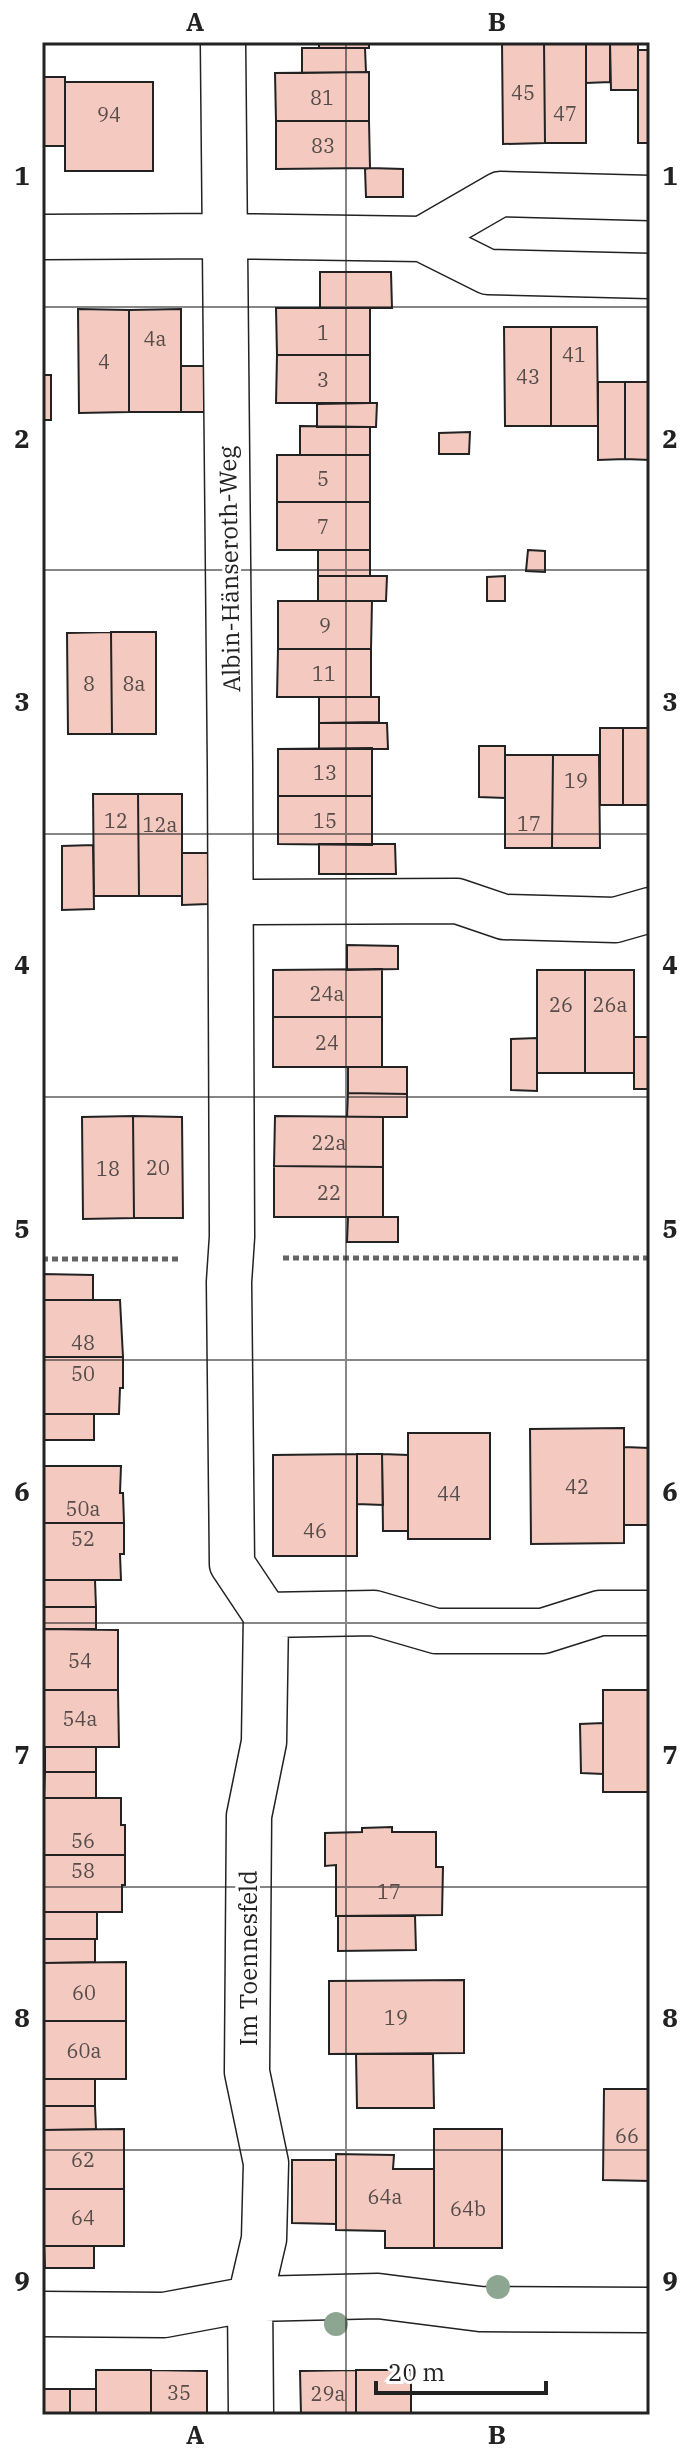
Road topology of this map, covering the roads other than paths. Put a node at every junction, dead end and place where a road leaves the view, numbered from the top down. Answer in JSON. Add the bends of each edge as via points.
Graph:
{"nodes":[{"id":1,"x":223,"y":42,"type":"edge"},
{"id":2,"x":650,"y":198,"type":"edge"},
{"id":3,"x":225,"y":236,"type":"junction"},
{"id":4,"x":42,"y":237,"type":"edge"},
{"id":5,"x":422,"y":239,"type":"junction"},
{"id":6,"x":650,"y":276,"type":"edge"},
{"id":7,"x":231,"y":902,"type":"junction"},
{"id":8,"x":650,"y":910,"type":"edge"},
{"id":9,"x":650,"y":1613,"type":"edge"},
{"id":10,"x":266,"y":1615,"type":"junction"},
{"id":11,"x":250,"y":2299,"type":"junction"},
{"id":12,"x":650,"y":2310,"type":"edge"},
{"id":13,"x":42,"y":2314,"type":"edge"},
{"id":14,"x":251,"y":2415,"type":"edge"}],
"edges":[{"from":1,"to":3,"type":"street","name":"Albin-Hänseroth-Weg"},
{"from":2,"to":5,"type":"street","via":[[500,194]]},
{"from":3,"to":4,"type":"street"},
{"from":3,"to":5,"type":"street"},
{"from":3,"to":7,"type":"street","name":"Albin-Hänseroth-Weg"},
{"from":5,"to":6,"type":"street","via":[[488,272]]},
{"from":7,"to":8,"type":"street","via":[[457,901],[504,917],[615,920]]},
{"from":7,"to":10,"type":"street","name":"Albin-Hänseroth-Weg","via":[[232,1564]]},
{"from":9,"to":10,"type":"street","via":[[600,1613],[543,1631],[436,1631],[374,1613]]},
{"from":10,"to":11,"type":"street","name":"Im Toennesfeld","via":[[264,1742],[249,1816],[247,2072],[266,2163],[264,2239]]},
{"from":11,"to":12,"type":"street","via":[[378,2296],[480,2309]]},
{"from":11,"to":13,"type":"street","via":[[164,2315]]},
{"from":11,"to":14,"type":"street","name":"Im Toennesfeld"}]}
